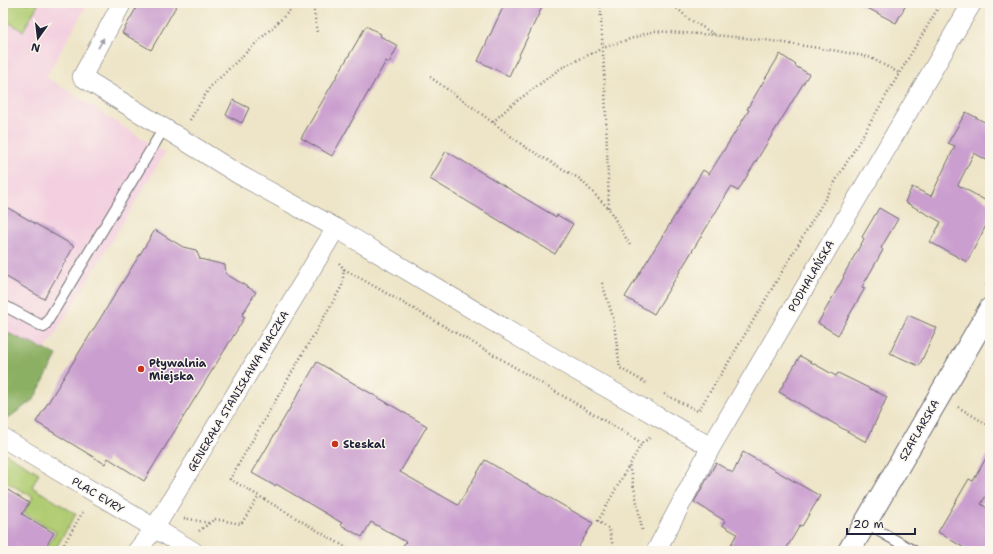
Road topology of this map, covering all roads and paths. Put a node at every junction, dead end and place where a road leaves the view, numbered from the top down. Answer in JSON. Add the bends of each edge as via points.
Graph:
{"nodes":[{"id":1,"x":122,"y":3,"type":"edge"},
{"id":2,"x":298,"y":3,"type":"edge"},
{"id":3,"x":313,"y":3,"type":"edge"},
{"id":4,"x":600,"y":3,"type":"edge"},
{"id":5,"x":671,"y":3,"type":"edge"},
{"id":6,"x":941,"y":3,"type":"edge"},
{"id":7,"x":972,"y":3,"type":"edge"},
{"id":8,"x":317,"y":32,"type":"dead end"},
{"id":9,"x":714,"y":35,"type":"junction"},
{"id":10,"x":603,"y":48,"type":"junction"},
{"id":11,"x":899,"y":73,"type":"junction"},
{"id":12,"x":430,"y":77,"type":"dead end"},
{"id":13,"x":493,"y":122,"type":"junction"},
{"id":14,"x":171,"y":133,"type":"junction"},
{"id":15,"x":609,"y":209,"type":"junction"},
{"id":16,"x":336,"y":228,"type":"junction"},
{"id":17,"x":630,"y":245,"type":"dead end"},
{"id":18,"x":325,"y":247,"type":"junction"},
{"id":19,"x":344,"y":269,"type":"junction"},
{"id":20,"x":602,"y":283,"type":"dead end"},
{"id":21,"x":3,"y":305,"type":"edge"},
{"id":22,"x":990,"y":309,"type":"edge"},
{"id":23,"x":651,"y":386,"type":"dead end"},
{"id":24,"x":663,"y":393,"type":"dead end"},
{"id":25,"x":953,"y":404,"type":"dead end"},
{"id":26,"x":990,"y":426,"type":"edge"},
{"id":27,"x":655,"y":433,"type":"dead end"},
{"id":28,"x":3,"y":438,"type":"edge"},
{"id":29,"x":642,"y":443,"type":"junction"},
{"id":30,"x":711,"y":446,"type":"junction"},
{"id":31,"x":628,"y":466,"type":"junction"},
{"id":32,"x":259,"y":496,"type":"junction"},
{"id":33,"x":85,"y":508,"type":"dead end"},
{"id":34,"x":865,"y":523,"type":"junction"},
{"id":35,"x":154,"y":528,"type":"junction"},
{"id":36,"x":643,"y":534,"type":"dead end"},
{"id":37,"x":187,"y":547,"type":"edge"},
{"id":38,"x":346,"y":550,"type":"edge"},
{"id":39,"x":60,"y":551,"type":"edge"},
{"id":40,"x":136,"y":551,"type":"edge"},
{"id":41,"x":352,"y":551,"type":"edge"},
{"id":42,"x":614,"y":551,"type":"edge"},
{"id":43,"x":656,"y":551,"type":"edge"},
{"id":44,"x":849,"y":551,"type":"edge"},
{"id":45,"x":914,"y":551,"type":"edge"}],
"edges":[{"from":14,"to":1,"type":"street","one_way":true,"via":[[82,77]]},
{"from":2,"to":14,"type":"path","via":[[210,87]]},
{"from":3,"to":8,"type":"path"},
{"from":4,"to":10,"type":"path"},
{"from":5,"to":9,"type":"path","via":[[689,19]]},
{"from":6,"to":11,"type":"path"},
{"from":7,"to":30,"type":"street","name":"PODHALAŃSKA"},
{"from":9,"to":10,"type":"path","via":[[654,31]]},
{"from":9,"to":11,"type":"path","via":[[765,40],[869,57]]},
{"from":10,"to":13,"type":"path","via":[[561,68]]},
{"from":10,"to":15,"type":"path"},
{"from":11,"to":24,"type":"path","via":[[698,411]]},
{"from":12,"to":13,"type":"path"},
{"from":13,"to":15,"type":"path","via":[[525,147],[580,179]]},
{"from":14,"to":16,"type":"street","via":[[238,174]]},
{"from":14,"to":21,"type":"lane","via":[[44,327]]},
{"from":15,"to":17,"type":"path"},
{"from":16,"to":18,"type":"street","name":"GENERAŁA STANISŁAWA MACZKA"},
{"from":16,"to":30,"type":"street","via":[[549,355]]},
{"from":18,"to":19,"type":"path"},
{"from":18,"to":35,"type":"street","name":"GENERAŁA STANISŁAWA MACZKA"},
{"from":19,"to":29,"type":"path"},
{"from":19,"to":32,"type":"path","via":[[342,286],[230,479]]},
{"from":20,"to":23,"type":"path","via":[[613,317],[620,368]]},
{"from":22,"to":34,"type":"street","name":"SZAFLARSKA"},
{"from":25,"to":26,"type":"path"},
{"from":27,"to":29,"type":"path"},
{"from":28,"to":35,"type":"street","name":"PLAC EVRY"},
{"from":29,"to":31,"type":"path"},
{"from":30,"to":43,"type":"street","name":"PODHALAŃSKA"},
{"from":31,"to":36,"type":"path"},
{"from":31,"to":42,"type":"path","via":[[598,521],[609,530]]},
{"from":32,"to":37,"type":"path","via":[[241,524],[215,519]]},
{"from":32,"to":38,"type":"path"},
{"from":33,"to":39,"type":"path"},
{"from":34,"to":44,"type":"street","name":"SZAFLARSKA"},
{"from":34,"to":45,"type":"lane"},
{"from":35,"to":37,"type":"street","name":"PLAC EVRY"},
{"from":35,"to":40,"type":"street","name":"GENERAŁA STANISŁAWA MACZKA"},
{"from":38,"to":41,"type":"path"}]}
